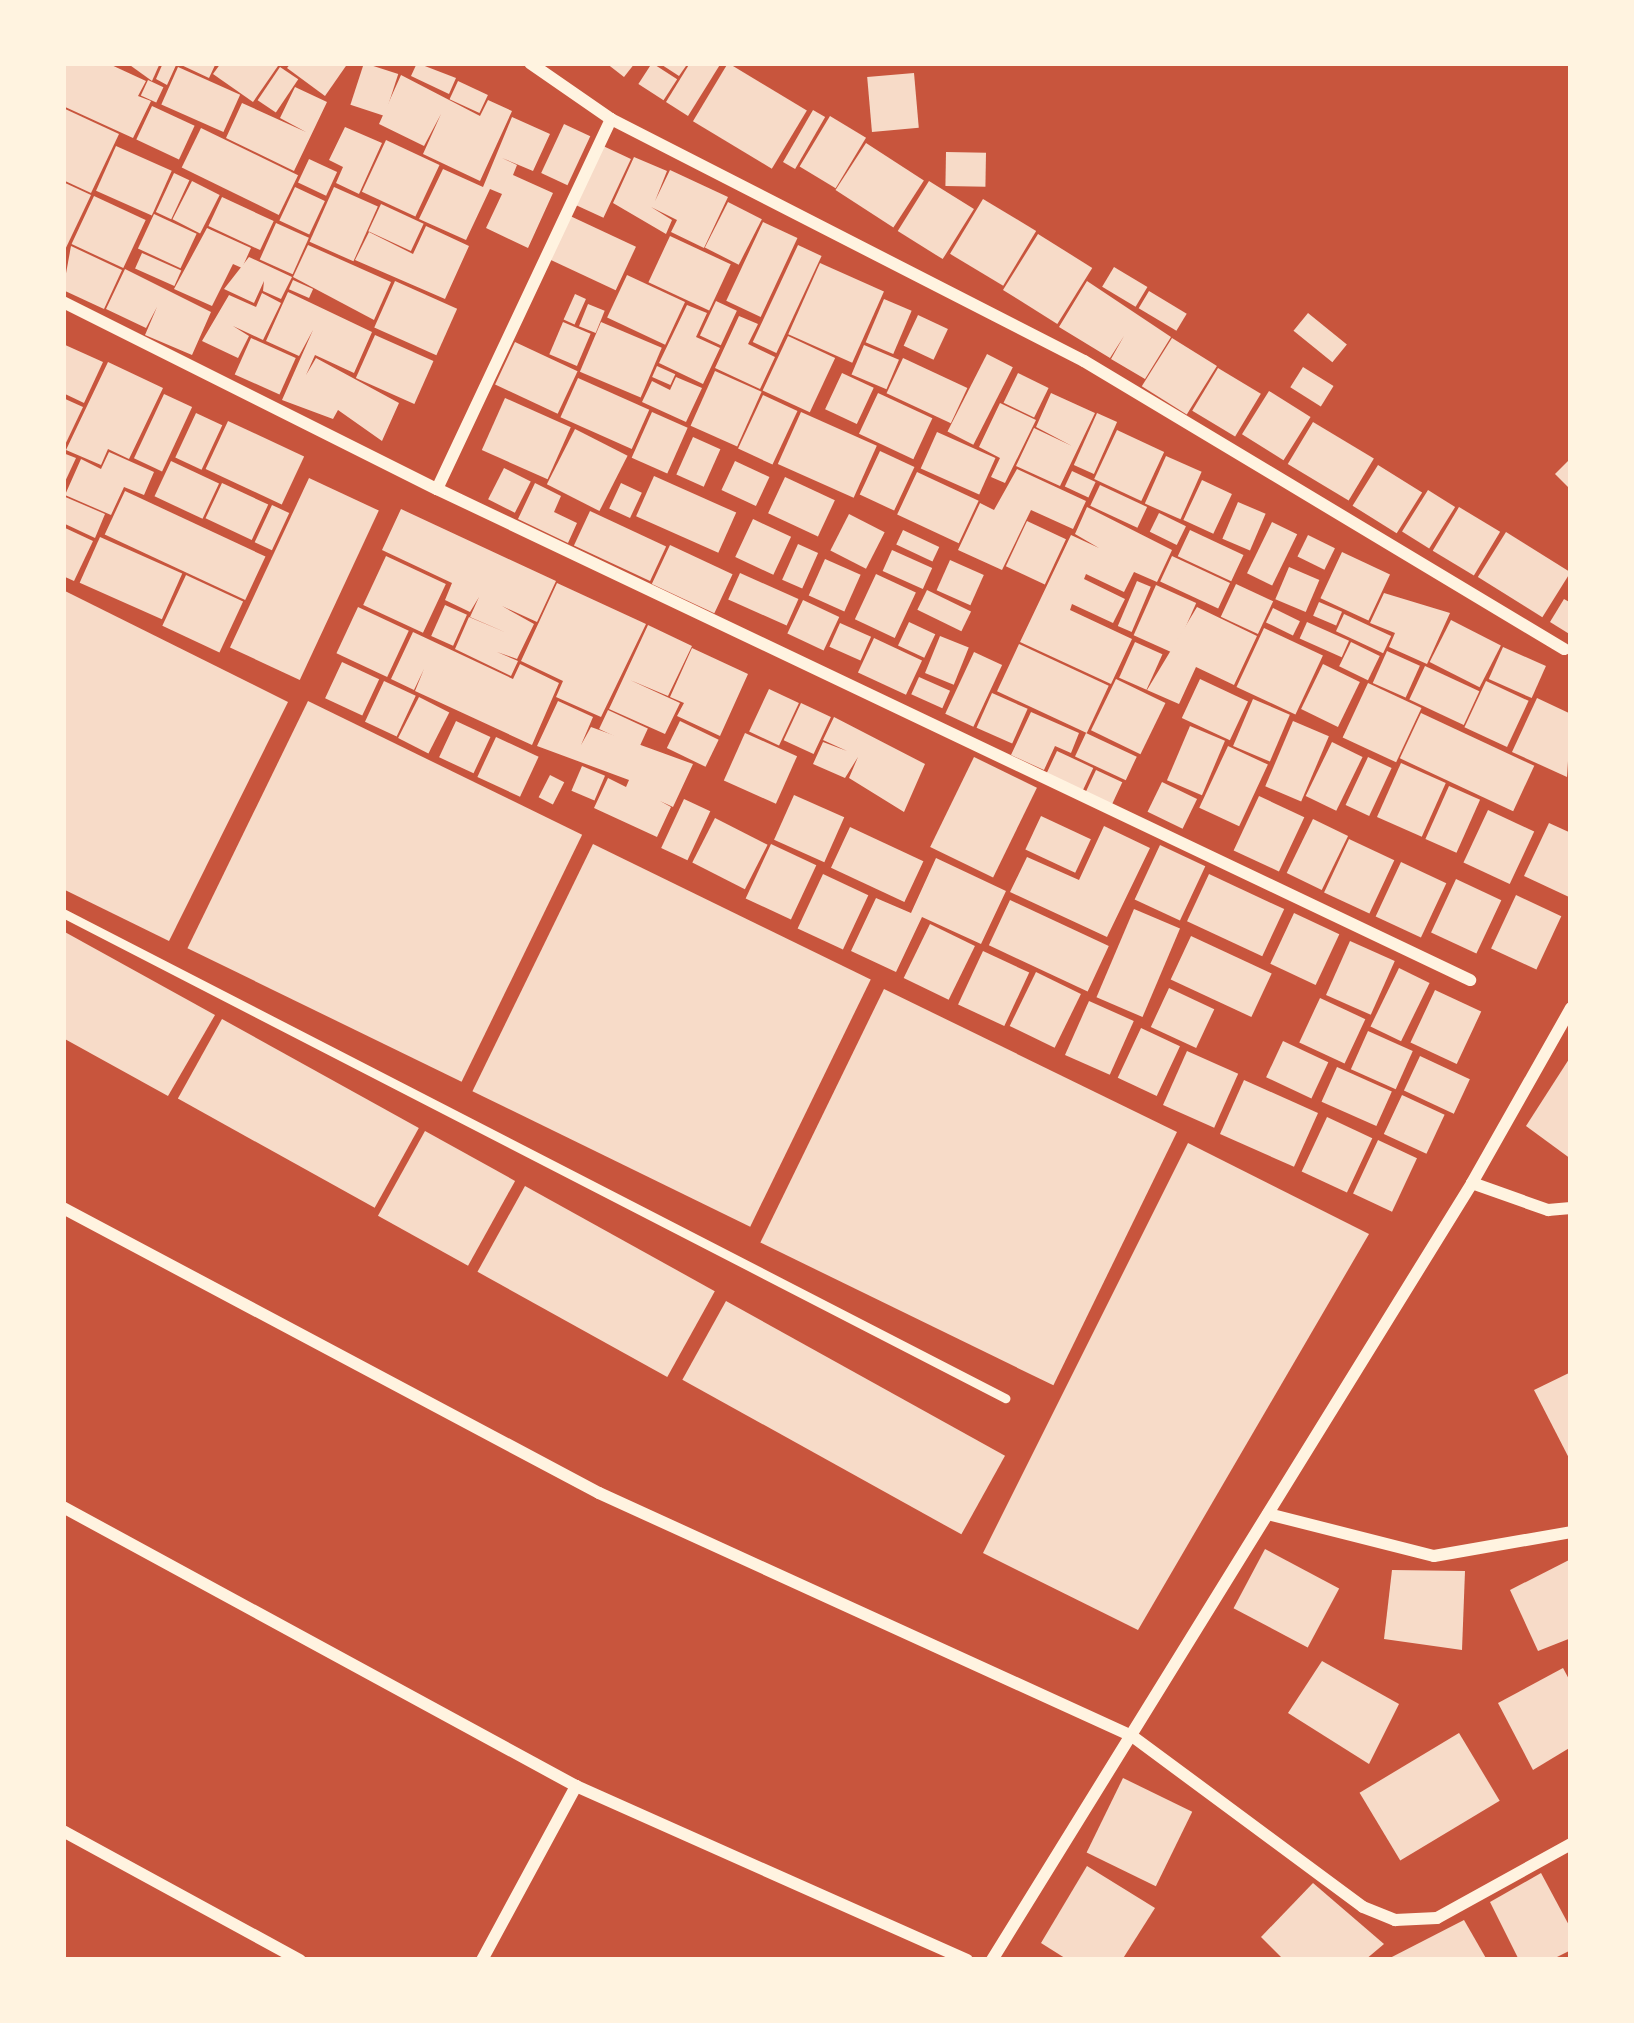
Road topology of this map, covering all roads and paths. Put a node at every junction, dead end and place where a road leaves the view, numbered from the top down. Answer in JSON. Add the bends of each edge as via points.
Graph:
{"nodes":[{"id":1,"x":530,"y":63,"type":"edge"},
{"id":2,"x":611,"y":119,"type":"junction"},
{"id":3,"x":63,"y":302,"type":"edge"},
{"id":4,"x":437,"y":489,"type":"junction"},
{"id":5,"x":1564,"y":649,"type":"dead end"},
{"id":6,"x":63,"y":914,"type":"edge"},
{"id":7,"x":1470,"y":980,"type":"dead end"},
{"id":8,"x":1571,"y":1008,"type":"edge"},
{"id":9,"x":1472,"y":1183,"type":"junction"},
{"id":10,"x":63,"y":1208,"type":"edge"},
{"id":11,"x":1571,"y":1208,"type":"edge"},
{"id":12,"x":1005,"y":1398,"type":"dead end"},
{"id":13,"x":63,"y":1507,"type":"edge"},
{"id":14,"x":1268,"y":1514,"type":"junction"},
{"id":15,"x":1571,"y":1532,"type":"edge"},
{"id":16,"x":1132,"y":1736,"type":"junction"},
{"id":17,"x":576,"y":1786,"type":"junction"},
{"id":18,"x":63,"y":1832,"type":"edge"},
{"id":19,"x":1571,"y":1844,"type":"edge"},
{"id":20,"x":300,"y":1960,"type":"edge"},
{"id":21,"x":482,"y":1960,"type":"edge"},
{"id":22,"x":967,"y":1960,"type":"edge"},
{"id":23,"x":992,"y":1960,"type":"edge"}],
"edges":[{"from":1,"to":2,"type":"street"},
{"from":2,"to":4,"type":"street"},
{"from":2,"to":5,"type":"street","via":[[1084,361]]},
{"from":3,"to":4,"type":"street"},
{"from":4,"to":7,"type":"street"},
{"from":6,"to":12,"type":"lane"},
{"from":8,"to":9,"type":"street"},
{"from":9,"to":11,"type":"street","via":[[1548,1210]]},
{"from":9,"to":14,"type":"street"},
{"from":10,"to":16,"type":"street","via":[[599,1493]]},
{"from":13,"to":17,"type":"street"},
{"from":14,"to":15,"type":"street","via":[[1434,1556]]},
{"from":14,"to":16,"type":"street"},
{"from":16,"to":19,"type":"street","via":[[1363,1907],[1395,1919],[1437,1918]]},
{"from":16,"to":23,"type":"street"},
{"from":17,"to":21,"type":"street"},
{"from":17,"to":22,"type":"street"},
{"from":18,"to":20,"type":"street"}]}
